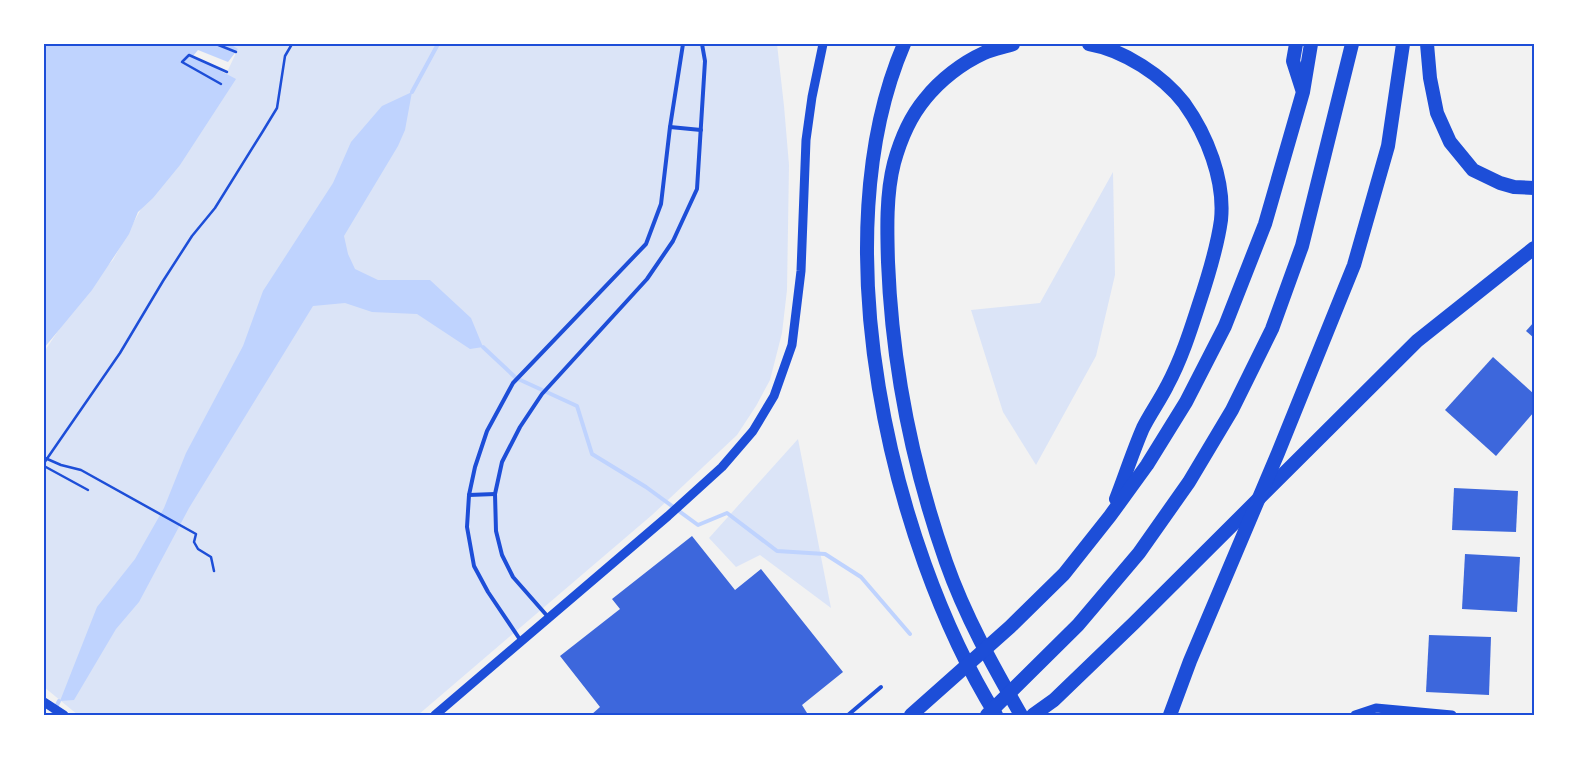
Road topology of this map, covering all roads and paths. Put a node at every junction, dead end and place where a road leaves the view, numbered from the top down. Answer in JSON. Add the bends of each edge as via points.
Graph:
{"nodes":[{"id":1,"x":216,"y":44,"type":"edge"},
{"id":2,"x":292,"y":44,"type":"edge"},
{"id":3,"x":683,"y":44,"type":"edge"},
{"id":4,"x":702,"y":44,"type":"edge"},
{"id":5,"x":823,"y":44,"type":"edge"},
{"id":6,"x":904,"y":44,"type":"edge"},
{"id":7,"x":1013,"y":44,"type":"edge"},
{"id":8,"x":1089,"y":44,"type":"edge"},
{"id":9,"x":1296,"y":44,"type":"edge"},
{"id":10,"x":1311,"y":44,"type":"edge"},
{"id":11,"x":1352,"y":44,"type":"edge"},
{"id":12,"x":1403,"y":44,"type":"edge"},
{"id":13,"x":1427,"y":44,"type":"edge"},
{"id":14,"x":236,"y":52,"type":"dead end"},
{"id":15,"x":227,"y":72,"type":"dead end"},
{"id":16,"x":221,"y":84,"type":"dead end"},
{"id":17,"x":1304,"y":92,"type":"junction"},
{"id":18,"x":670,"y":127,"type":"junction"},
{"id":19,"x":700,"y":130,"type":"junction"},
{"id":20,"x":1534,"y":188,"type":"edge"},
{"id":21,"x":1534,"y":248,"type":"edge"},
{"id":22,"x":45,"y":458,"type":"junction"},
{"id":23,"x":44,"y":463,"type":"edge"},
{"id":24,"x":44,"y":466,"type":"edge"},
{"id":25,"x":88,"y":490,"type":"dead end"},
{"id":26,"x":495,"y":494,"type":"junction"},
{"id":27,"x":469,"y":496,"type":"junction"},
{"id":28,"x":1110,"y":516,"type":"junction"},
{"id":29,"x":214,"y":571,"type":"dead end"},
{"id":30,"x":549,"y":618,"type":"junction"},
{"id":31,"x":522,"y":642,"type":"junction"},
{"id":32,"x":881,"y":687,"type":"dead end"},
{"id":33,"x":44,"y":702,"type":"edge"},
{"id":34,"x":64,"y":715,"type":"edge"},
{"id":35,"x":435,"y":715,"type":"edge"},
{"id":36,"x":848,"y":715,"type":"edge"},
{"id":37,"x":911,"y":715,"type":"edge"},
{"id":38,"x":987,"y":715,"type":"edge"},
{"id":39,"x":996,"y":715,"type":"edge"},
{"id":40,"x":1021,"y":715,"type":"edge"},
{"id":41,"x":1033,"y":715,"type":"edge"},
{"id":42,"x":1170,"y":715,"type":"edge"},
{"id":43,"x":1355,"y":715,"type":"edge"},
{"id":44,"x":1452,"y":715,"type":"edge"}],
"edges":[{"from":1,"to":14,"type":"path"},
{"from":2,"to":22,"type":"path","via":[[285,56],[277,108],[264,131],[215,208],[192,236],[120,353]]},
{"from":3,"to":18,"type":"lane"},
{"from":4,"to":19,"type":"lane","via":[[705,61]]},
{"from":5,"to":30,"type":"street","via":[[806,140],[801,271],[792,344],[774,396],[753,431],[722,467]]},
{"from":6,"to":39,"type":"highway","via":[[887,90],[876,137],[870,186],[869,304],[877,378],[886,429],[930,581],[980,689]]},
{"from":7,"to":40,"type":"highway","via":[[985,52],[944,78],[910,121],[894,165],[887,238],[890,305],[899,380],[928,504],[971,622]]},
{"from":8,"to":28,"type":"highway","via":[[1130,58],[1158,76],[1191,113],[1215,163],[1221,218],[1214,256],[1188,337],[1168,384],[1143,428]]},
{"from":9,"to":17,"type":"highway","via":[[1294,61]]},
{"from":10,"to":17,"type":"highway"},
{"from":11,"to":38,"type":"highway","via":[[1302,246],[1272,329],[1232,410],[1189,482],[1139,553],[1078,625]]},
{"from":12,"to":42,"type":"highway","via":[[1388,146],[1354,265]]},
{"from":13,"to":20,"type":"highway","via":[[1438,113],[1450,142],[1473,170],[1500,183]]},
{"from":15,"to":16,"type":"path","via":[[189,55],[182,62]]},
{"from":17,"to":28,"type":"highway","via":[[1265,224],[1225,326],[1186,402]]},
{"from":18,"to":19,"type":"lane"},
{"from":18,"to":27,"type":"lane","via":[[661,204],[646,244],[513,383],[488,431]]},
{"from":19,"to":26,"type":"lane","via":[[697,189],[673,241],[647,279],[542,394],[502,462]]},
{"from":21,"to":41,"type":"highway","via":[[1417,341],[1153,604],[1054,700]]},
{"from":22,"to":23,"type":"path"},
{"from":22,"to":29,"type":"path","via":[[61,466],[81,470],[196,534],[194,542],[198,549],[211,557]]},
{"from":24,"to":25,"type":"path"},
{"from":26,"to":27,"type":"lane"},
{"from":26,"to":30,"type":"lane","via":[[496,531],[502,555],[513,577]]},
{"from":27,"to":31,"type":"lane","via":[[467,527],[474,566]]},
{"from":28,"to":37,"type":"highway","via":[[1064,574]]},
{"from":30,"to":31,"type":"street"},
{"from":31,"to":35,"type":"street"},
{"from":32,"to":36,"type":"lane"},
{"from":33,"to":34,"type":"street"},
{"from":43,"to":44,"type":"street","via":[[1376,708]]}]}
